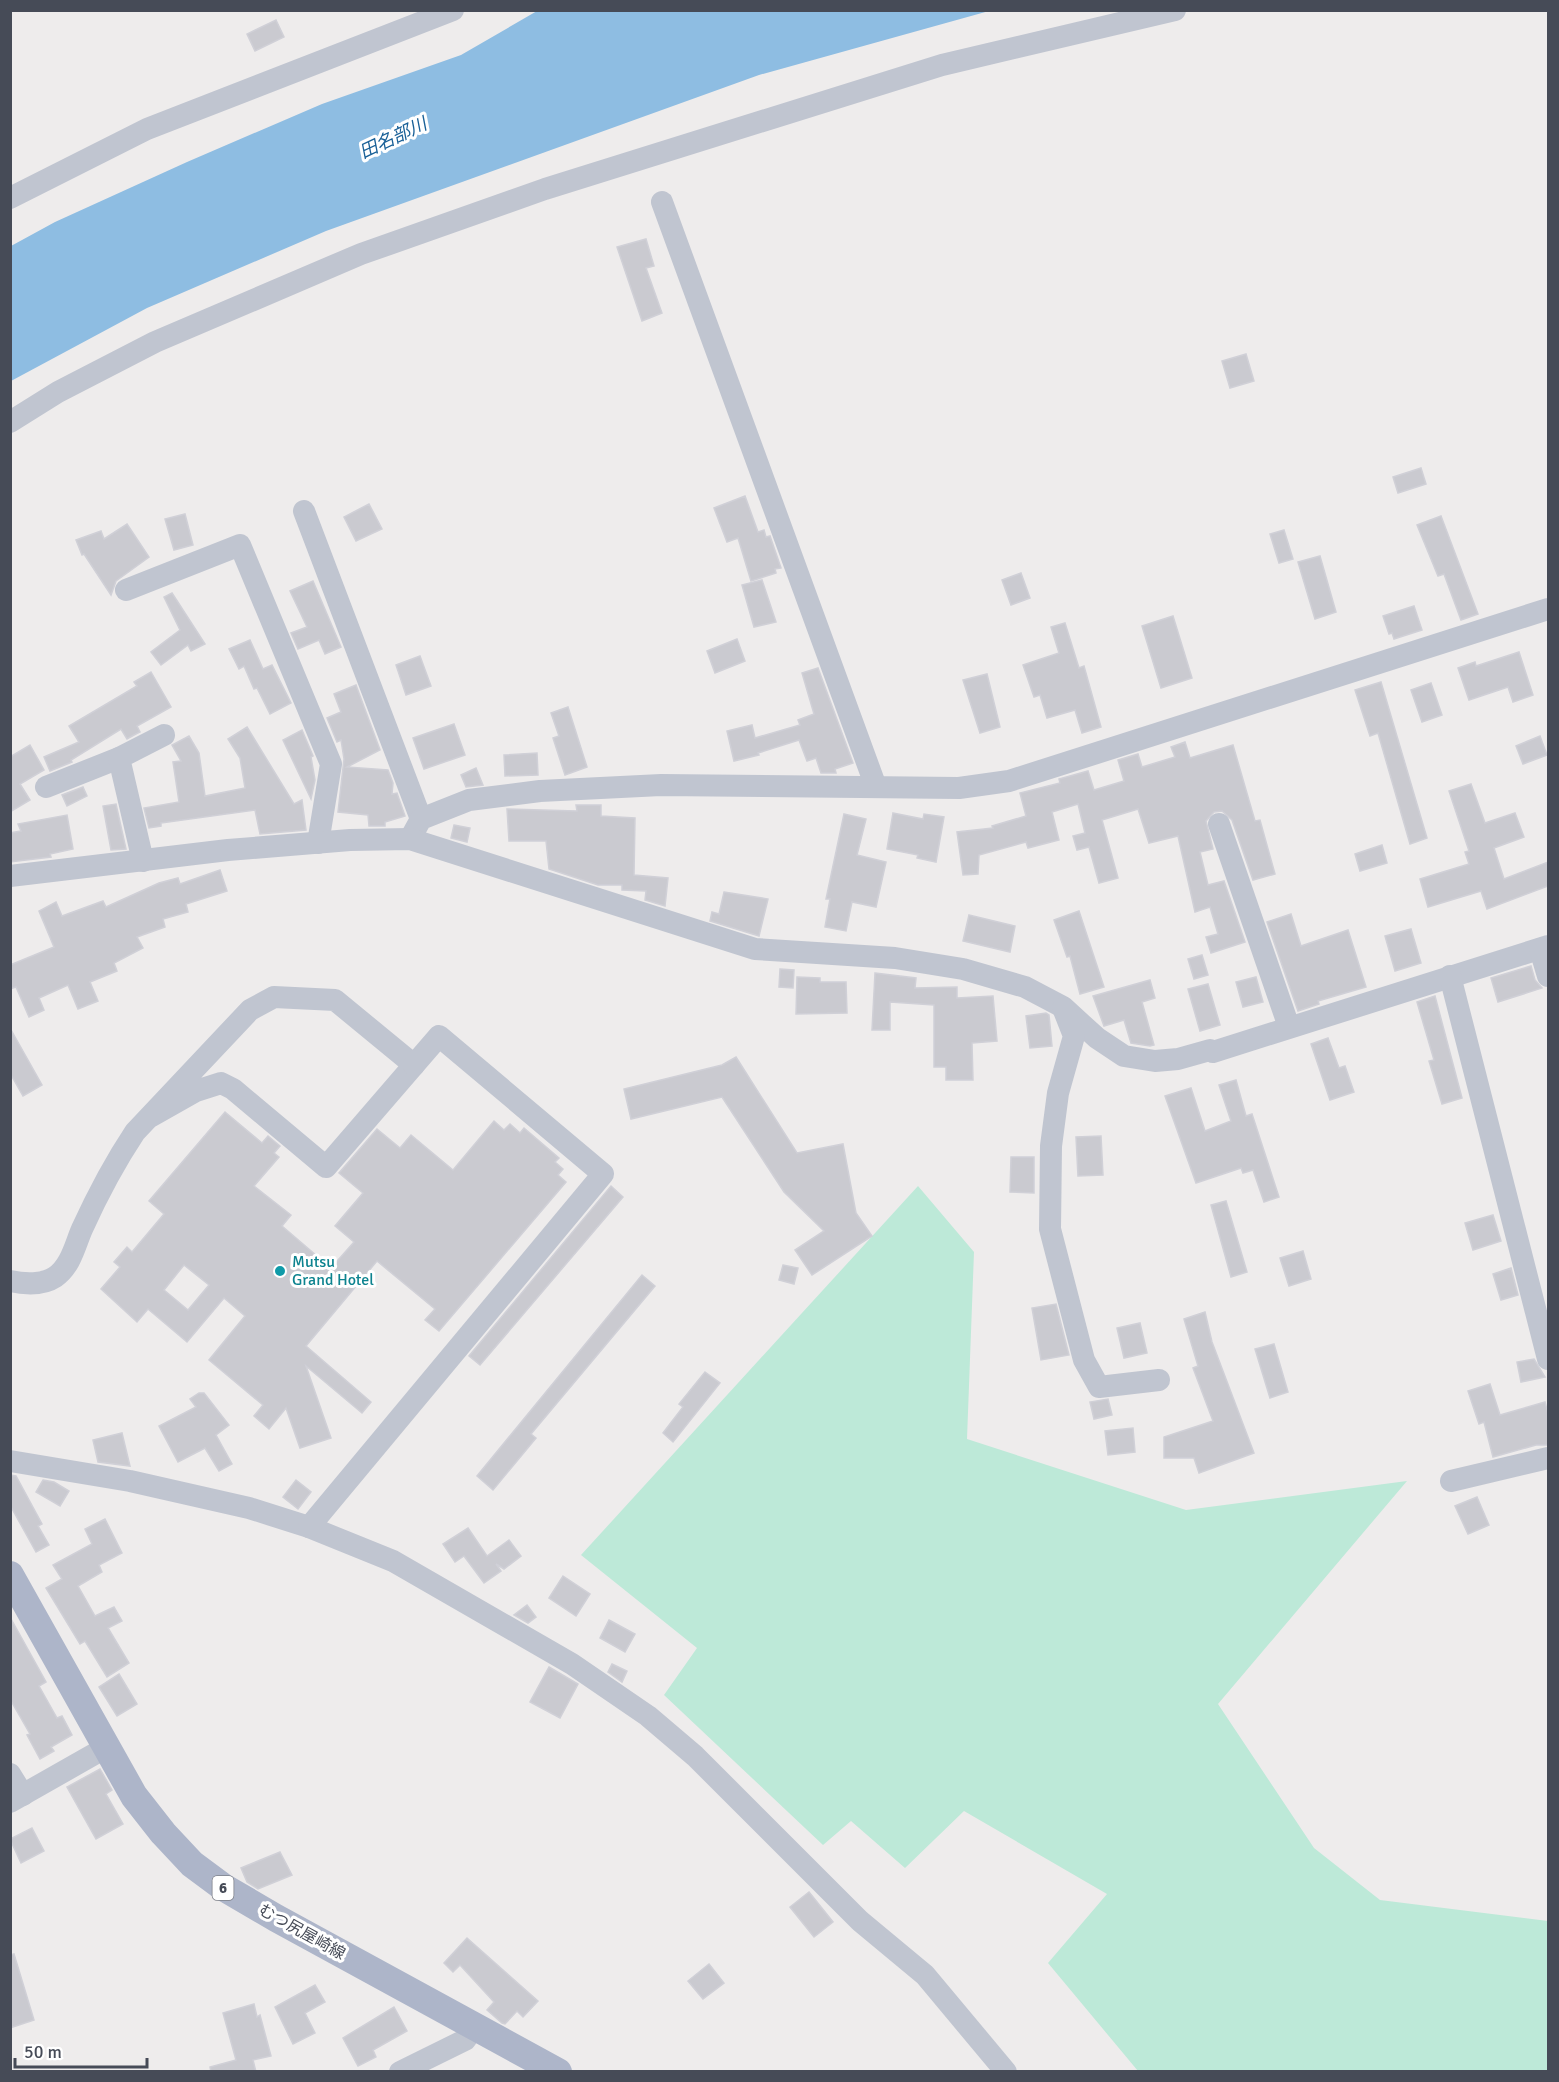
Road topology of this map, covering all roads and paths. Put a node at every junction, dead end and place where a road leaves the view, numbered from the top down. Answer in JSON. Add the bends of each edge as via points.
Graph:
{"nodes":[{"id":1,"x":453,"y":10,"type":"edge"},
{"id":2,"x":1175,"y":10,"type":"edge"},
{"id":3,"x":10,"y":198,"type":"edge"},
{"id":4,"x":662,"y":202,"type":"dead end"},
{"id":5,"x":10,"y":422,"type":"edge"},
{"id":6,"x":304,"y":511,"type":"dead end"},
{"id":7,"x":126,"y":590,"type":"dead end"},
{"id":8,"x":1548,"y":609,"type":"edge"},
{"id":9,"x":164,"y":735,"type":"dead end"},
{"id":10,"x":119,"y":758,"type":"junction"},
{"id":11,"x":46,"y":787,"type":"dead end"},
{"id":12,"x":876,"y":787,"type":"junction"},
{"id":13,"x":421,"y":819,"type":"junction"},
{"id":14,"x":1219,"y":824,"type":"dead end"},
{"id":15,"x":410,"y":839,"type":"junction"},
{"id":16,"x":318,"y":843,"type":"junction"},
{"id":17,"x":143,"y":861,"type":"junction"},
{"id":18,"x":10,"y":876,"type":"edge"},
{"id":19,"x":1544,"y":948,"type":"edge"},
{"id":20,"x":1450,"y":976,"type":"junction"},
{"id":21,"x":1548,"y":976,"type":"edge"},
{"id":22,"x":1063,"y":1007,"type":"junction"},
{"id":23,"x":1289,"y":1028,"type":"junction"},
{"id":24,"x":414,"y":1065,"type":"junction"},
{"id":25,"x":150,"y":1117,"type":"junction"},
{"id":26,"x":10,"y":1281,"type":"edge"},
{"id":27,"x":1548,"y":1359,"type":"edge"},
{"id":28,"x":1159,"y":1380,"type":"dead end"},
{"id":29,"x":1548,"y":1458,"type":"edge"},
{"id":30,"x":10,"y":1461,"type":"edge"},
{"id":31,"x":1451,"y":1480,"type":"dead end"},
{"id":32,"x":309,"y":1527,"type":"junction"},
{"id":33,"x":10,"y":1575,"type":"edge"},
{"id":34,"x":105,"y":1748,"type":"junction"},
{"id":35,"x":10,"y":1774,"type":"edge"},
{"id":36,"x":17,"y":1799,"type":"edge"},
{"id":37,"x":475,"y":2026,"type":"junction"},
{"id":38,"x":399,"y":2072,"type":"edge"},
{"id":39,"x":558,"y":2072,"type":"edge"},
{"id":40,"x":1006,"y":2072,"type":"edge"}],
"edges":[{"from":1,"to":3,"type":"street","via":[[147,129]]},
{"from":2,"to":5,"type":"street","via":[[942,65],[546,189],[372,250],[155,342],[58,392]]},
{"from":4,"to":12,"type":"street"},
{"from":6,"to":13,"type":"street"},
{"from":7,"to":16,"type":"street","via":[[240,545],[331,764]]},
{"from":8,"to":12,"type":"street","via":[[1009,781],[959,788]]},
{"from":9,"to":10,"type":"street"},
{"from":10,"to":11,"type":"street"},
{"from":10,"to":17,"type":"street"},
{"from":12,"to":13,"type":"street","via":[[661,785],[503,794],[469,800]]},
{"from":13,"to":15,"type":"street"},
{"from":14,"to":23,"type":"street"},
{"from":15,"to":16,"type":"street"},
{"from":15,"to":22,"type":"street","via":[[755,949],[895,958],[963,969],[1025,987]]},
{"from":16,"to":17,"type":"street"},
{"from":17,"to":18,"type":"street"},
{"from":19,"to":20,"type":"street"},
{"from":19,"to":21,"type":"street"},
{"from":20,"to":23,"type":"street"},
{"from":20,"to":27,"type":"street"},
{"from":22,"to":23,"type":"street","via":[[1124,1056],[1155,1061],[1213,1052]]},
{"from":22,"to":28,"type":"street","via":[[1074,1036],[1058,1093],[1051,1146],[1050,1229],[1065,1294],[1084,1359],[1099,1387]]},
{"from":24,"to":25,"type":"street","via":[[335,1000],[274,997],[261,1002],[243,1018]]},
{"from":24,"to":25,"type":"street","via":[[326,1167],[245,1098],[221,1083],[196,1091]]},
{"from":24,"to":32,"type":"street","via":[[439,1036],[603,1174]]},
{"from":25,"to":26,"type":"street","via":[[120,1154],[69,1263],[55,1277],[40,1282]]},
{"from":29,"to":31,"type":"street"},
{"from":30,"to":32,"type":"street","via":[[130,1481],[249,1508]]},
{"from":32,"to":40,"type":"street","via":[[393,1561],[572,1665],[648,1716],[696,1756],[860,1921],[925,1975]]},
{"from":33,"to":34,"type":"main road","name":"むつ尻屋崎線","number":"6"},
{"from":34,"to":36,"type":"street"},
{"from":34,"to":37,"type":"main road","name":"むつ尻屋崎線","number":"6","via":[[134,1796],[192,1864],[223,1887]]},
{"from":35,"to":36,"type":"street"},
{"from":37,"to":38,"type":"street","via":[[465,2040]]},
{"from":37,"to":39,"type":"main road","name":"むつ尻屋崎線","number":"6"}]}
